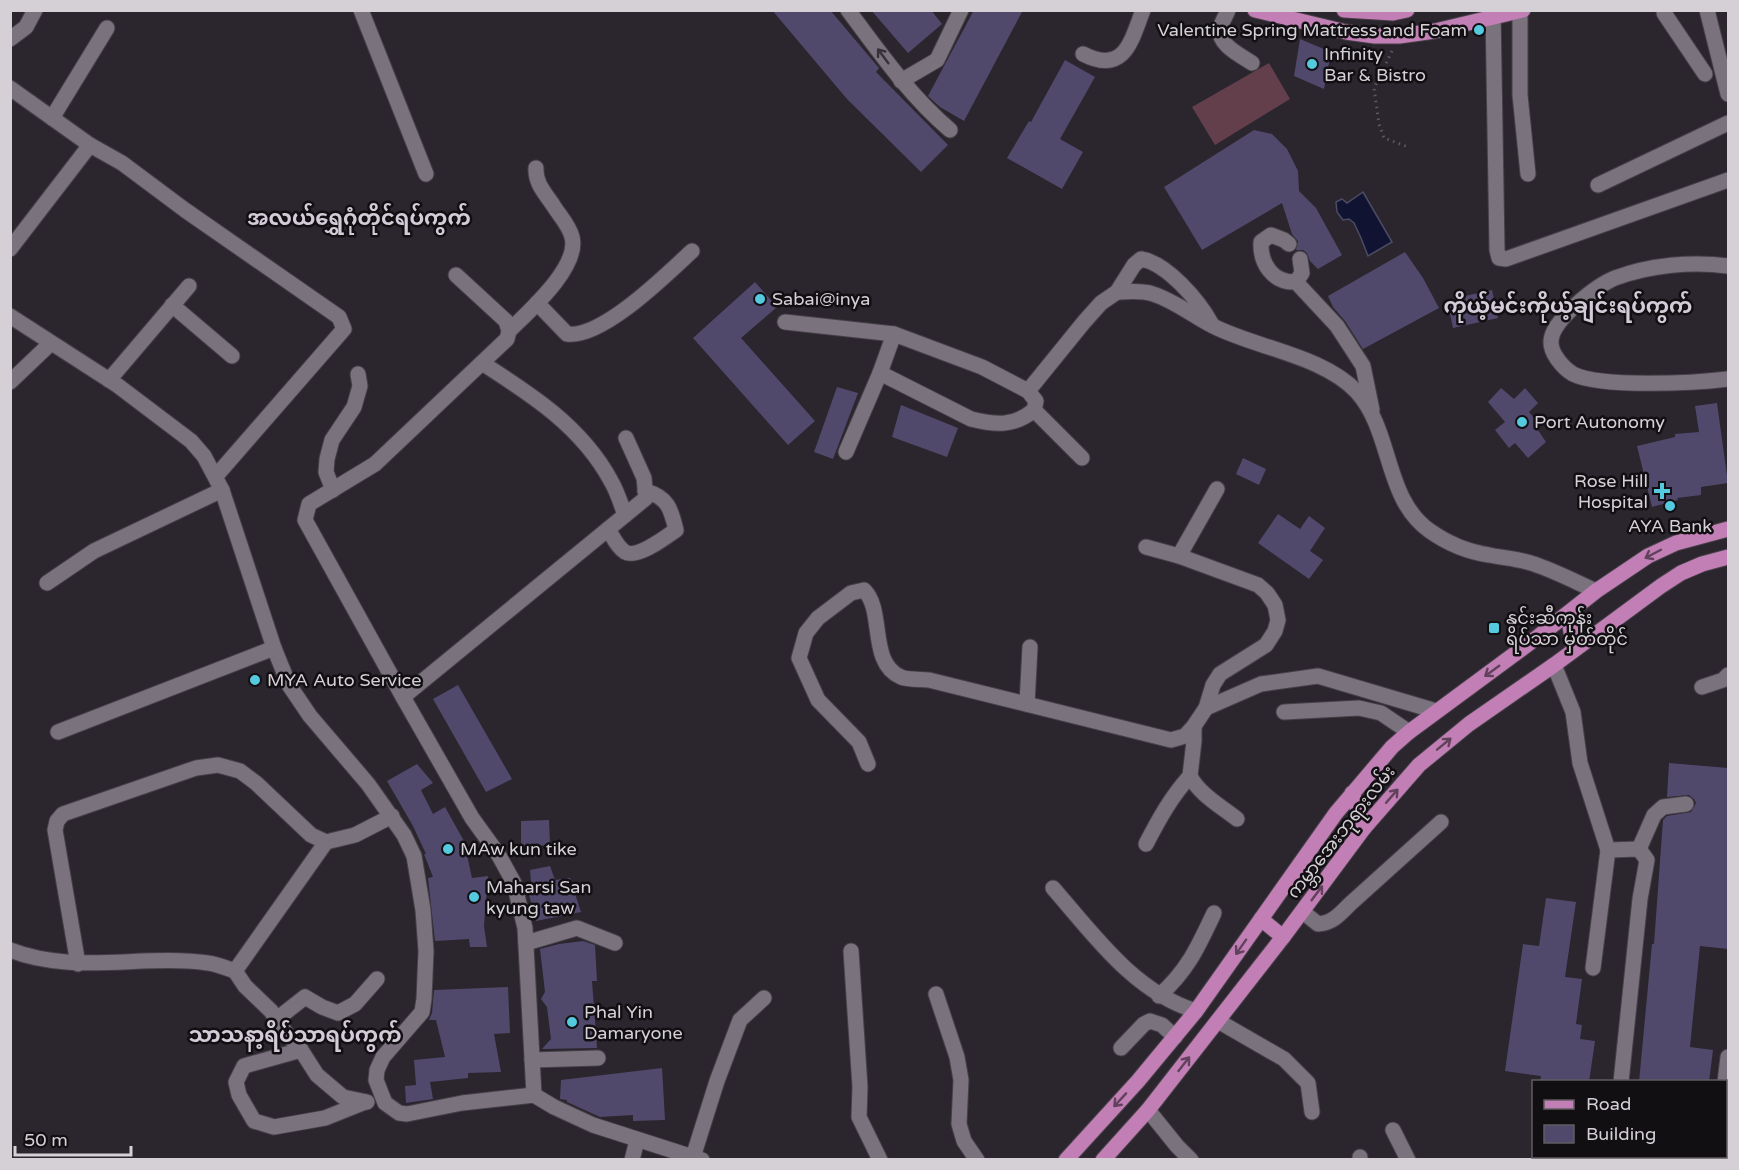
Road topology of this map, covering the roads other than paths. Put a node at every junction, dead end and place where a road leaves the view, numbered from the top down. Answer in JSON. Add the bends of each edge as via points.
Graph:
{"nodes":[{"id":1,"x":35,"y":10,"type":"edge"},
{"id":2,"x":848,"y":10,"type":"edge"},
{"id":3,"x":1143,"y":10,"type":"edge"},
{"id":4,"x":1228,"y":10,"type":"edge"},
{"id":5,"x":1255,"y":10,"type":"edge"},
{"id":6,"x":1344,"y":10,"type":"edge"},
{"id":7,"x":1407,"y":10,"type":"edge"},
{"id":8,"x":1707,"y":10,"type":"edge"},
{"id":9,"x":1714,"y":10,"type":"edge"},
{"id":10,"x":1521,"y":11,"type":"edge"},
{"id":11,"x":956,"y":12,"type":"edge"},
{"id":12,"x":1664,"y":13,"type":"dead end"},
{"id":13,"x":368,"y":14,"type":"edge"},
{"id":14,"x":1494,"y":14,"type":"edge"},
{"id":15,"x":107,"y":28,"type":"dead end"},
{"id":16,"x":10,"y":39,"type":"edge"},
{"id":17,"x":1721,"y":48,"type":"junction"},
{"id":18,"x":1083,"y":54,"type":"dead end"},
{"id":19,"x":1692,"y":56,"type":"junction"},
{"id":20,"x":1252,"y":63,"type":"dead end"},
{"id":21,"x":1706,"y":74,"type":"dead end"},
{"id":22,"x":901,"y":81,"type":"junction"},
{"id":23,"x":10,"y":88,"type":"edge"},
{"id":24,"x":1728,"y":94,"type":"edge"},
{"id":25,"x":52,"y":118,"type":"junction"},
{"id":26,"x":1728,"y":123,"type":"edge"},
{"id":27,"x":951,"y":130,"type":"dead end"},
{"id":28,"x":90,"y":145,"type":"junction"},
{"id":29,"x":536,"y":168,"type":"dead end"},
{"id":30,"x":426,"y":174,"type":"dead end"},
{"id":31,"x":1528,"y":174,"type":"dead end"},
{"id":32,"x":1728,"y":180,"type":"edge"},
{"id":33,"x":1598,"y":185,"type":"dead end"},
{"id":34,"x":1289,"y":244,"type":"dead end"},
{"id":35,"x":10,"y":249,"type":"edge"},
{"id":36,"x":692,"y":251,"type":"dead end"},
{"id":37,"x":1300,"y":259,"type":"dead end"},
{"id":38,"x":1728,"y":266,"type":"edge"},
{"id":39,"x":456,"y":275,"type":"dead end"},
{"id":40,"x":1296,"y":282,"type":"junction"},
{"id":41,"x":189,"y":286,"type":"dead end"},
{"id":42,"x":1117,"y":292,"type":"junction"},
{"id":43,"x":537,"y":303,"type":"junction"},
{"id":44,"x":172,"y":305,"type":"junction"},
{"id":45,"x":10,"y":316,"type":"edge"},
{"id":46,"x":785,"y":322,"type":"dead end"},
{"id":47,"x":1212,"y":326,"type":"junction"},
{"id":48,"x":510,"y":331,"type":"junction"},
{"id":49,"x":894,"y":334,"type":"junction"},
{"id":50,"x":51,"y":343,"type":"junction"},
{"id":51,"x":232,"y":357,"type":"dead end"},
{"id":52,"x":482,"y":363,"type":"junction"},
{"id":53,"x":880,"y":373,"type":"junction"},
{"id":54,"x":358,"y":374,"type":"dead end"},
{"id":55,"x":1728,"y":379,"type":"edge"},
{"id":56,"x":109,"y":380,"type":"junction"},
{"id":57,"x":10,"y":382,"type":"edge"},
{"id":58,"x":1028,"y":392,"type":"junction"},
{"id":59,"x":1034,"y":410,"type":"junction"},
{"id":60,"x":1374,"y":418,"type":"junction"},
{"id":61,"x":626,"y":438,"type":"dead end"},
{"id":62,"x":846,"y":452,"type":"dead end"},
{"id":63,"x":1082,"y":458,"type":"dead end"},
{"id":64,"x":219,"y":483,"type":"junction"},
{"id":65,"x":1217,"y":489,"type":"dead end"},
{"id":66,"x":333,"y":490,"type":"junction"},
{"id":67,"x":645,"y":491,"type":"junction"},
{"id":68,"x":625,"y":515,"type":"junction"},
{"id":69,"x":1728,"y":529,"type":"edge"},
{"id":70,"x":608,"y":530,"type":"junction"},
{"id":71,"x":1146,"y":547,"type":"dead end"},
{"id":72,"x":1179,"y":556,"type":"junction"},
{"id":73,"x":1728,"y":557,"type":"edge"},
{"id":74,"x":47,"y":584,"type":"dead end"},
{"id":75,"x":1596,"y":591,"type":"junction"},
{"id":76,"x":1568,"y":614,"type":"junction"},
{"id":77,"x":1030,"y":647,"type":"dead end"},
{"id":78,"x":274,"y":648,"type":"junction"},
{"id":79,"x":1574,"y":650,"type":"junction"},
{"id":80,"x":1554,"y":665,"type":"junction"},
{"id":81,"x":1728,"y":675,"type":"edge"},
{"id":82,"x":1702,"y":687,"type":"dead end"},
{"id":83,"x":403,"y":698,"type":"junction"},
{"id":84,"x":1027,"y":704,"type":"junction"},
{"id":85,"x":1206,"y":708,"type":"junction"},
{"id":86,"x":1436,"y":711,"type":"junction"},
{"id":87,"x":1284,"y":712,"type":"dead end"},
{"id":88,"x":1194,"y":726,"type":"junction"},
{"id":89,"x":58,"y":732,"type":"dead end"},
{"id":90,"x":1409,"y":732,"type":"junction"},
{"id":91,"x":868,"y":764,"type":"dead end"},
{"id":92,"x":1190,"y":776,"type":"junction"},
{"id":93,"x":1352,"y":793,"type":"junction"},
{"id":94,"x":1686,"y":804,"type":"dead end"},
{"id":95,"x":392,"y":816,"type":"junction"},
{"id":96,"x":1237,"y":819,"type":"dead end"},
{"id":97,"x":1441,"y":822,"type":"dead end"},
{"id":98,"x":1364,"y":828,"type":"junction"},
{"id":99,"x":326,"y":842,"type":"junction"},
{"id":100,"x":1146,"y":844,"type":"dead end"},
{"id":101,"x":1640,"y":849,"type":"junction"},
{"id":102,"x":1608,"y":850,"type":"junction"},
{"id":103,"x":1053,"y":888,"type":"dead end"},
{"id":104,"x":1303,"y":912,"type":"junction"},
{"id":105,"x":1214,"y":913,"type":"dead end"},
{"id":106,"x":1261,"y":919,"type":"junction"},
{"id":107,"x":1283,"y":938,"type":"junction"},
{"id":108,"x":526,"y":943,"type":"junction"},
{"id":109,"x":615,"y":943,"type":"dead end"},
{"id":110,"x":10,"y":950,"type":"edge"},
{"id":111,"x":851,"y":951,"type":"dead end"},
{"id":112,"x":78,"y":964,"type":"junction"},
{"id":113,"x":1593,"y":968,"type":"dead end"},
{"id":114,"x":235,"y":971,"type":"junction"},
{"id":115,"x":377,"y":979,"type":"dead end"},
{"id":116,"x":936,"y":994,"type":"dead end"},
{"id":117,"x":1159,"y":996,"type":"junction"},
{"id":118,"x":764,"y":998,"type":"dead end"},
{"id":119,"x":1196,"y":1011,"type":"junction"},
{"id":120,"x":277,"y":1019,"type":"junction"},
{"id":121,"x":1218,"y":1021,"type":"junction"},
{"id":122,"x":1175,"y":1037,"type":"junction"},
{"id":123,"x":1121,"y":1048,"type":"dead end"},
{"id":124,"x":302,"y":1050,"type":"junction"},
{"id":125,"x":1728,"y":1057,"type":"edge"},
{"id":126,"x":598,"y":1058,"type":"dead end"},
{"id":127,"x":532,"y":1060,"type":"junction"},
{"id":128,"x":1621,"y":1080,"type":"edge"},
{"id":129,"x":1725,"y":1080,"type":"edge"},
{"id":130,"x":534,"y":1095,"type":"junction"},
{"id":131,"x":365,"y":1102,"type":"junction"},
{"id":132,"x":385,"y":1103,"type":"junction"},
{"id":133,"x":1148,"y":1110,"type":"junction"},
{"id":134,"x":1312,"y":1112,"type":"dead end"},
{"id":135,"x":1393,"y":1130,"type":"dead end"},
{"id":136,"x":637,"y":1140,"type":"junction"},
{"id":137,"x":698,"y":1158,"type":"edge"},
{"id":138,"x":632,"y":1160,"type":"edge"},
{"id":139,"x":880,"y":1160,"type":"edge"},
{"id":140,"x":976,"y":1160,"type":"edge"},
{"id":141,"x":1066,"y":1160,"type":"edge"},
{"id":142,"x":1103,"y":1160,"type":"edge"},
{"id":143,"x":1191,"y":1160,"type":"edge"},
{"id":144,"x":1408,"y":1160,"type":"edge"}],
"edges":[{"from":1,"to":16,"type":"street","via":[[26,27]]},
{"from":22,"to":2,"type":"street","one_way":true},
{"from":3,"to":18,"type":"street","via":[[1133,40],[1119,58],[1107,62]]},
{"from":4,"to":20,"type":"street","via":[[1220,28],[1224,44]]},
{"from":5,"to":14,"type":"main road","via":[[1375,36],[1435,31]]},
{"from":6,"to":7,"type":"main road"},
{"from":8,"to":17,"type":"street"},
{"from":9,"to":17,"type":"street"},
{"from":10,"to":14,"type":"main road"},
{"from":10,"to":31,"type":"street","via":[[1520,95]]},
{"from":11,"to":22,"type":"street","via":[[937,60]]},
{"from":12,"to":19,"type":"street"},
{"from":13,"to":30,"type":"street"},
{"from":14,"to":32,"type":"street","via":[[1499,258],[1506,259]]},
{"from":15,"to":25,"type":"street"},
{"from":17,"to":19,"type":"street"},
{"from":17,"to":24,"type":"street"},
{"from":19,"to":21,"type":"street"},
{"from":22,"to":27,"type":"street"},
{"from":23,"to":25,"type":"street"},
{"from":25,"to":28,"type":"street"},
{"from":26,"to":33,"type":"street"},
{"from":28,"to":35,"type":"street"},
{"from":28,"to":64,"type":"street","via":[[123,163],[339,317],[344,329]]},
{"from":29,"to":43,"type":"street","via":[[535,179],[573,239],[563,272]]},
{"from":34,"to":40,"type":"street","via":[[1271,235],[1261,242],[1261,253],[1275,277]]},
{"from":36,"to":43,"type":"street","via":[[628,308],[585,331],[567,333]]},
{"from":37,"to":40,"type":"street","via":[[1302,273]]},
{"from":38,"to":55,"type":"street","via":[[1668,266],[1614,279],[1567,315],[1551,341],[1562,365],[1583,378],[1694,383]]},
{"from":39,"to":48,"type":"street","via":[[506,321]]},
{"from":40,"to":60,"type":"street","via":[[1337,326],[1363,366]]},
{"from":41,"to":44,"type":"street"},
{"from":42,"to":47,"type":"street","via":[[1153,294]]},
{"from":42,"to":47,"type":"street","via":[[1134,265],[1141,259],[1147,260],[1194,297]]},
{"from":42,"to":58,"type":"street","via":[[1084,322]]},
{"from":43,"to":48,"type":"street"},
{"from":44,"to":51,"type":"street"},
{"from":44,"to":56,"type":"street"},
{"from":45,"to":50,"type":"street"},
{"from":46,"to":49,"type":"street"},
{"from":47,"to":60,"type":"street","via":[[1297,356],[1336,376],[1357,392]]},
{"from":48,"to":52,"type":"street","via":[[507,339]]},
{"from":49,"to":53,"type":"street"},
{"from":49,"to":58,"type":"street","via":[[982,367]]},
{"from":50,"to":56,"type":"street"},
{"from":50,"to":57,"type":"street"},
{"from":52,"to":66,"type":"street","via":[[375,464]]},
{"from":52,"to":68,"type":"street","via":[[535,398],[586,444],[611,481]]},
{"from":53,"to":59,"type":"street","via":[[971,419],[1004,425]]},
{"from":53,"to":62,"type":"street"},
{"from":54,"to":66,"type":"street","via":[[360,386],[354,407],[332,440],[327,459],[326,472]]},
{"from":56,"to":64,"type":"street","via":[[191,441]]},
{"from":58,"to":59,"type":"street","via":[[1036,401]]},
{"from":59,"to":63,"type":"street"},
{"from":60,"to":75,"type":"street","via":[[1399,491],[1430,531],[1452,544],[1486,555],[1533,563]]},
{"from":61,"to":67,"type":"street","via":[[644,478]]},
{"from":64,"to":74,"type":"street","via":[[94,551]]},
{"from":64,"to":78,"type":"street"},
{"from":65,"to":72,"type":"street"},
{"from":66,"to":83,"type":"street","via":[[309,504],[305,519]]},
{"from":67,"to":68,"type":"street","via":[[646,498]]},
{"from":67,"to":70,"type":"street","via":[[657,494],[671,510],[676,530],[632,554],[618,546]]},
{"from":68,"to":70,"type":"street"},
{"from":69,"to":75,"type":"main road","name":"ကမ္ဘာအေးဘုရားလမ်း","one_way":true,"via":[[1676,543],[1648,556]]},
{"from":70,"to":83,"type":"street"},
{"from":71,"to":72,"type":"street"},
{"from":72,"to":85,"type":"street","via":[[1258,585],[1275,605],[1278,620],[1266,645],[1220,674]]},
{"from":73,"to":79,"type":"main road","name":"ကမ္ဘာအေးဘုရားလမ်း","via":[[1681,573]]},
{"from":75,"to":76,"type":"main road","name":"ကမ္ဘာအေးဘုရားလမ်း"},
{"from":76,"to":79,"type":"main road"},
{"from":76,"to":86,"type":"main road","name":"ကမ္ဘာအေးဘုရားလမ်း","one_way":true},
{"from":77,"to":84,"type":"street"},
{"from":78,"to":89,"type":"street"},
{"from":78,"to":95,"type":"street","via":[[298,699]]},
{"from":79,"to":80,"type":"main road","name":"ကမ္ဘာအေးဘုရားလမ်း"},
{"from":98,"to":80,"type":"main road","name":"ကမ္ဘာအေးဘုရားလမ်း","one_way":true,"via":[[1419,765],[1469,724]]},
{"from":80,"to":102,"type":"street","via":[[1573,712],[1580,763]]},
{"from":81,"to":82,"type":"street"},
{"from":83,"to":108,"type":"street","via":[[514,883]]},
{"from":84,"to":88,"type":"street","via":[[1171,740],[1185,736]]},
{"from":84,"to":91,"type":"street","via":[[929,680],[902,678],[885,661],[868,594],[864,590],[851,593],[818,618],[806,633],[800,658],[818,700],[859,742]]},
{"from":85,"to":86,"type":"street","via":[[1261,684],[1318,676]]},
{"from":85,"to":88,"type":"street"},
{"from":86,"to":90,"type":"main road","name":"ကမ္ဘာအေးဘုရားလမ်း"},
{"from":87,"to":90,"type":"street","via":[[1359,708],[1380,713]]},
{"from":88,"to":92,"type":"street"},
{"from":90,"to":93,"type":"main road","name":"ကမ္ဘာအေးဘုရားလမ်း"},
{"from":92,"to":96,"type":"street","via":[[1198,788]]},
{"from":92,"to":100,"type":"street","via":[[1164,809]]},
{"from":93,"to":98,"type":"main road"},
{"from":93,"to":106,"type":"main road","name":"ကမ္ဘာအေးဘုရားလမ်း"},
{"from":94,"to":101,"type":"street","via":[[1663,807],[1654,815]]},
{"from":95,"to":99,"type":"street","via":[[355,836]]},
{"from":95,"to":132,"type":"street","via":[[414,856],[426,951],[422,1012],[377,1070]]},
{"from":97,"to":104,"type":"street","via":[[1336,918],[1318,924]]},
{"from":104,"to":98,"type":"main road","name":"ကမ္ဘာအေးဘုရားလမ်း","one_way":true},
{"from":99,"to":112,"type":"street","via":[[311,835],[240,771],[218,765],[196,768],[63,814],[55,830]]},
{"from":99,"to":114,"type":"street"},
{"from":101,"to":102,"type":"street"},
{"from":101,"to":128,"type":"street","via":[[1647,860]]},
{"from":102,"to":113,"type":"street"},
{"from":103,"to":117,"type":"street","via":[[1116,961]]},
{"from":104,"to":107,"type":"main road","name":"ကမ္ဘာအေးဘုရားလမ်း"},
{"from":105,"to":117,"type":"street","via":[[1192,959]]},
{"from":106,"to":107,"type":"main road"},
{"from":106,"to":119,"type":"main road","name":"ကမ္ဘာအေးဘုရားလမ်း","one_way":true},
{"from":107,"to":121,"type":"main road","name":"ကမ္ဘာအေးဘုရားလမ်း"},
{"from":108,"to":109,"type":"street","via":[[577,928]]},
{"from":108,"to":127,"type":"street"},
{"from":110,"to":112,"type":"street","via":[[24,956]]},
{"from":111,"to":139,"type":"street","via":[[859,1117]]},
{"from":112,"to":114,"type":"street","via":[[160,960],[210,963]]},
{"from":114,"to":120,"type":"street"},
{"from":115,"to":120,"type":"street","via":[[354,1004],[338,1012],[305,997]]},
{"from":116,"to":140,"type":"street","via":[[957,1057],[961,1080],[959,1124]]},
{"from":117,"to":119,"type":"street"},
{"from":118,"to":137,"type":"street","via":[[740,1020],[717,1081]]},
{"from":119,"to":122,"type":"main road","name":"ကမ္ဘာအေးဘုရားလမ်း"},
{"from":120,"to":124,"type":"street"},
{"from":133,"to":121,"type":"main road","name":"ကမ္ဘာအေးဘုရားလမ်း","one_way":true},
{"from":121,"to":134,"type":"street","via":[[1284,1059],[1308,1083]]},
{"from":122,"to":123,"type":"street","via":[[1150,1022]]},
{"from":122,"to":141,"type":"main road","name":"ကမ္ဘာအေးဘုရားလမ်း","one_way":true},
{"from":124,"to":131,"type":"street","via":[[317,1075],[343,1097]]},
{"from":124,"to":131,"type":"street","via":[[244,1066],[236,1082],[254,1121],[274,1127],[325,1118]]},
{"from":125,"to":129,"type":"street"},
{"from":126,"to":127,"type":"street"},
{"from":127,"to":130,"type":"street"},
{"from":130,"to":132,"type":"street","via":[[407,1114]]},
{"from":130,"to":136,"type":"street","via":[[594,1125]]},
{"from":131,"to":132,"type":"street"},
{"from":133,"to":142,"type":"main road","name":"ကမ္ဘာအေးဘုရားလမ်း"},
{"from":133,"to":143,"type":"street"},
{"from":135,"to":144,"type":"street"},
{"from":136,"to":137,"type":"street"},
{"from":136,"to":138,"type":"street"}]}
